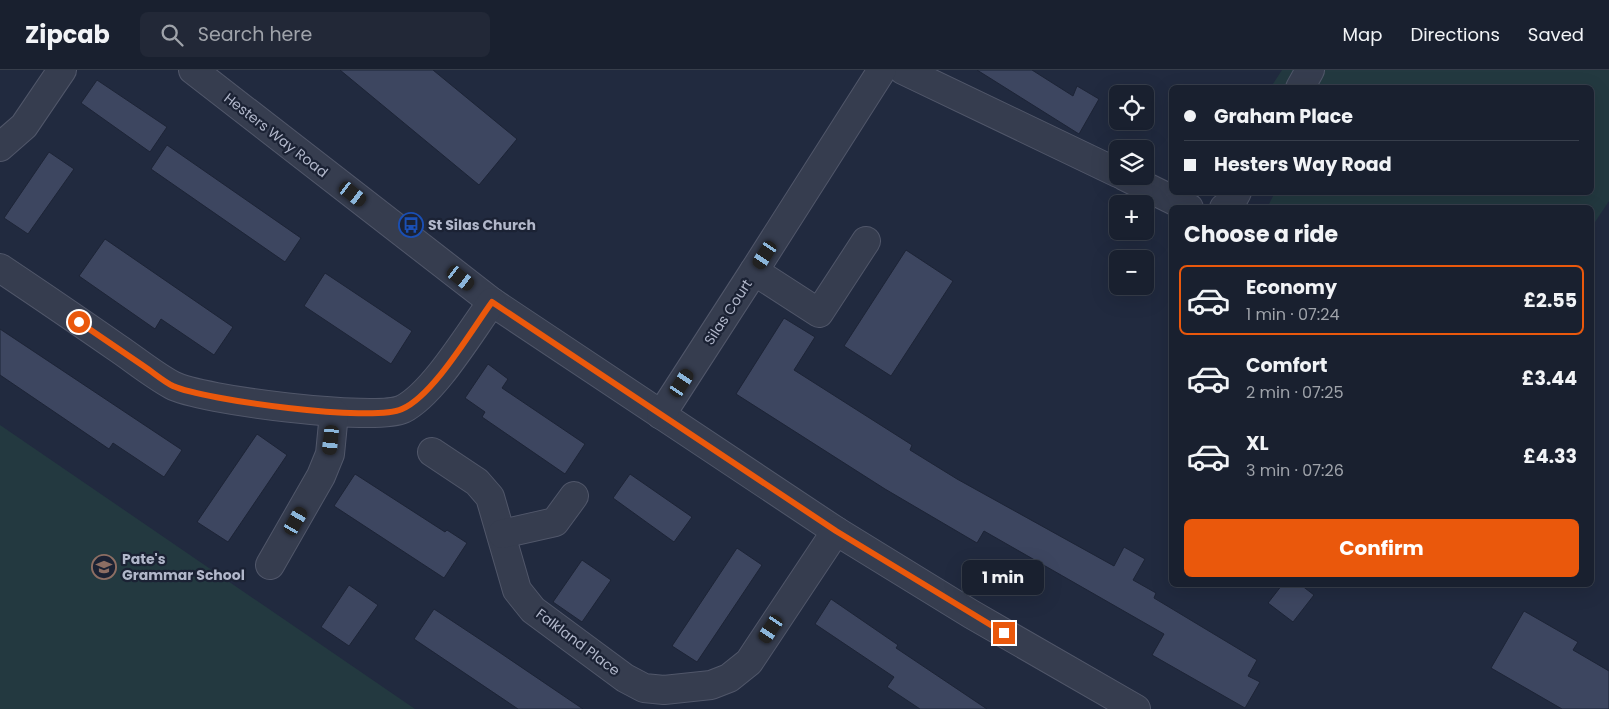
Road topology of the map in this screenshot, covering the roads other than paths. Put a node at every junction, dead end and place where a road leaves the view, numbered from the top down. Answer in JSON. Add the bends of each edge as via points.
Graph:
{"nodes":[{"id":1,"x":62,"y":70,"type":"edge"},
{"id":2,"x":193,"y":70,"type":"edge"},
{"id":3,"x":882,"y":70,"type":"edge"},
{"id":4,"x":902,"y":70,"type":"edge"},
{"id":5,"x":0,"y":147,"type":"edge"},
{"id":6,"x":1109,"y":169,"type":"edge"},
{"id":7,"x":1142,"y":185,"type":"edge"},
{"id":8,"x":1235,"y":195,"type":"edge"},
{"id":9,"x":1183,"y":205,"type":"edge"},
{"id":10,"x":1228,"y":205,"type":"edge"},
{"id":11,"x":866,"y":240,"type":"dead end"},
{"id":12,"x":0,"y":268,"type":"edge"},
{"id":13,"x":754,"y":271,"type":"junction"},
{"id":14,"x":492,"y":302,"type":"junction"},
{"id":15,"x":334,"y":413,"type":"junction"},
{"id":16,"x":661,"y":415,"type":"junction"},
{"id":17,"x":432,"y":452,"type":"dead end"},
{"id":18,"x":574,"y":496,"type":"dead end"},
{"id":19,"x":836,"y":531,"type":"junction"},
{"id":20,"x":502,"y":534,"type":"junction"},
{"id":21,"x":270,"y":565,"type":"dead end"},
{"id":22,"x":662,"y":700,"type":"edge"},
{"id":23,"x":1136,"y":709,"type":"edge"}],
"edges":[{"from":1,"to":5,"type":"street","via":[[24,126]]},
{"from":2,"to":14,"type":"street","name":"Hesters Way Road"},
{"from":3,"to":13,"type":"street"},
{"from":4,"to":6,"type":"street"},
{"from":7,"to":9,"type":"street"},
{"from":8,"to":10,"type":"street"},
{"from":11,"to":13,"type":"street","name":"Silas Court","via":[[819,313]]},
{"from":12,"to":15,"type":"street","via":[[173,386],[228,398]]},
{"from":13,"to":16,"type":"street","name":"Silas Court"},
{"from":14,"to":15,"type":"street","via":[[432,384],[402,410],[380,414]]},
{"from":14,"to":16,"type":"street","name":"Hesters Way Road"},
{"from":15,"to":21,"type":"street","via":[[330,454],[321,476]]},
{"from":16,"to":19,"type":"street","name":"Hesters Way Road"},
{"from":17,"to":20,"type":"street","name":"Falkland Place","via":[[490,497]]},
{"from":18,"to":20,"type":"street","via":[[556,522]]},
{"from":19,"to":22,"type":"street","name":"Falkland Place","via":[[749,662],[729,678]]},
{"from":19,"to":23,"type":"street","name":"Hesters Way Road"},
{"from":20,"to":22,"type":"street","name":"Falkland Place","via":[[517,590],[533,610],[625,678]]}]}
